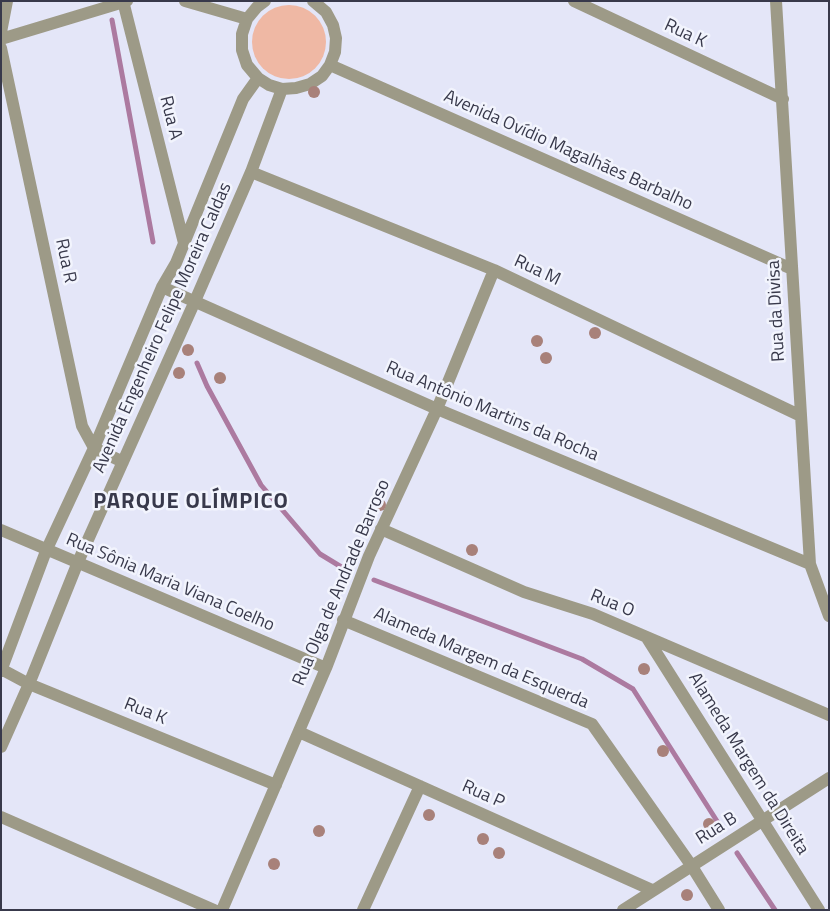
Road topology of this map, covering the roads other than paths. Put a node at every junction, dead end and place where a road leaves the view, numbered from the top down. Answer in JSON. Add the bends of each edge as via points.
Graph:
{"nodes":[{"id":1,"x":7,"y":1,"type":"edge"},
{"id":2,"x":185,"y":1,"type":"edge"},
{"id":3,"x":265,"y":1,"type":"edge"},
{"id":4,"x":574,"y":1,"type":"edge"},
{"id":5,"x":776,"y":1,"type":"edge"},
{"id":6,"x":125,"y":2,"type":"edge"},
{"id":7,"x":316,"y":2,"type":"edge"},
{"id":8,"x":247,"y":19,"type":"junction"},
{"id":9,"x":1,"y":32,"type":"edge"},
{"id":10,"x":1,"y":39,"type":"edge"},
{"id":11,"x":1,"y":48,"type":"edge"},
{"id":12,"x":330,"y":65,"type":"junction"},
{"id":13,"x":258,"y":78,"type":"junction"},
{"id":14,"x":282,"y":88,"type":"junction"},
{"id":15,"x":783,"y":99,"type":"junction"},
{"id":16,"x":250,"y":172,"type":"junction"},
{"id":17,"x":184,"y":243,"type":"junction"},
{"id":18,"x":792,"y":269,"type":"junction"},
{"id":19,"x":494,"y":270,"type":"junction"},
{"id":20,"x":162,"y":287,"type":"junction"},
{"id":21,"x":196,"y":301,"type":"junction"},
{"id":22,"x":437,"y":409,"type":"junction"},
{"id":23,"x":801,"y":416,"type":"junction"},
{"id":24,"x":94,"y":448,"type":"junction"},
{"id":25,"x":123,"y":462,"type":"junction"},
{"id":26,"x":381,"y":529,"type":"junction"},
{"id":27,"x":1,"y":530,"type":"edge"},
{"id":28,"x":46,"y":550,"type":"junction"},
{"id":29,"x":78,"y":562,"type":"junction"},
{"id":30,"x":810,"y":564,"type":"junction"},
{"id":31,"x":829,"y":616,"type":"edge"},
{"id":32,"x":344,"y":620,"type":"junction"},
{"id":33,"x":647,"y":638,"type":"junction"},
{"id":34,"x":326,"y":668,"type":"junction"},
{"id":35,"x":1,"y":670,"type":"edge"},
{"id":36,"x":29,"y":684,"type":"junction"},
{"id":37,"x":829,"y":715,"type":"edge"},
{"id":38,"x":299,"y":732,"type":"junction"},
{"id":39,"x":1,"y":747,"type":"edge"},
{"id":40,"x":829,"y":778,"type":"edge"},
{"id":41,"x":276,"y":785,"type":"junction"},
{"id":42,"x":420,"y":786,"type":"junction"},
{"id":43,"x":1,"y":817,"type":"edge"},
{"id":44,"x":764,"y":820,"type":"junction"},
{"id":45,"x":690,"y":865,"type":"junction"},
{"id":46,"x":652,"y":890,"type":"junction"},
{"id":47,"x":214,"y":910,"type":"edge"},
{"id":48,"x":222,"y":910,"type":"edge"},
{"id":49,"x":363,"y":910,"type":"edge"},
{"id":50,"x":623,"y":910,"type":"edge"},
{"id":51,"x":719,"y":910,"type":"edge"},
{"id":52,"x":819,"y":910,"type":"edge"}],
"edges":[{"from":1,"to":9,"type":"street"},
{"from":2,"to":8,"type":"street"},
{"from":3,"to":8,"type":"street"},
{"from":4,"to":15,"type":"street","name":"Rua K"},
{"from":5,"to":15,"type":"street","name":"Rua da Divisa"},
{"from":6,"to":10,"type":"street"},
{"from":6,"to":17,"type":"street","name":"Rua A"},
{"from":7,"to":12,"type":"street","via":[[333,24],[335,52]]},
{"from":8,"to":13,"type":"street","via":[[242,34],[242,50]]},
{"from":11,"to":24,"type":"street","name":"Rua R","via":[[82,426]]},
{"from":12,"to":14,"type":"street","via":[[310,84]]},
{"from":12,"to":18,"type":"street","name":"Avenida Ovídio Magalhães Barbalho"},
{"from":13,"to":14,"type":"street"},
{"from":13,"to":17,"type":"street","name":"Avenida Engenheiro Felipe Moreira Caldas","via":[[243,99]]},
{"from":14,"to":16,"type":"street","name":"Avenida Engenheiro Felipe Moreira Caldas"},
{"from":15,"to":18,"type":"street","name":"Rua da Divisa"},
{"from":16,"to":19,"type":"street","name":"Rua M"},
{"from":16,"to":21,"type":"street","name":"Avenida Engenheiro Felipe Moreira Caldas"},
{"from":17,"to":20,"type":"street","name":"Avenida Engenheiro Felipe Moreira Caldas"},
{"from":18,"to":23,"type":"street","name":"Rua da Divisa"},
{"from":19,"to":22,"type":"street","name":"Rua Olga de Andrade Barroso"},
{"from":19,"to":23,"type":"street","name":"Rua M"},
{"from":20,"to":21,"type":"street","name":"Rua Antônio Martins da Rocha"},
{"from":20,"to":24,"type":"street","name":"Avenida Engenheiro Felipe Moreira Caldas"},
{"from":21,"to":22,"type":"street","name":"Rua Antônio Martins da Rocha"},
{"from":21,"to":25,"type":"street","name":"Avenida Engenheiro Felipe Moreira Caldas"},
{"from":22,"to":26,"type":"street","name":"Rua Olga de Andrade Barroso"},
{"from":22,"to":30,"type":"street","name":"Rua Antônio Martins da Rocha"},
{"from":23,"to":30,"type":"street","name":"Rua da Divisa"},
{"from":24,"to":25,"type":"street"},
{"from":24,"to":28,"type":"street","name":"Avenida Engenheiro Felipe Moreira Caldas"},
{"from":25,"to":29,"type":"street","name":"Avenida Engenheiro Felipe Moreira Caldas"},
{"from":26,"to":32,"type":"street","name":"Rua Olga de Andrade Barroso"},
{"from":26,"to":33,"type":"street","name":"Rua O","via":[[524,592],[593,614]]},
{"from":27,"to":28,"type":"street","name":"Rua Sônia Maria Viana Coelho"},
{"from":28,"to":29,"type":"street","name":"Rua Sônia Maria Viana Coelho"},
{"from":28,"to":35,"type":"street","name":"Avenida Engenheiro Felipe Moreira Caldas"},
{"from":29,"to":34,"type":"street","name":"Rua Sônia Maria Viana Coelho"},
{"from":29,"to":36,"type":"street","name":"Avenida Engenheiro Felipe Moreira Caldas"},
{"from":30,"to":31,"type":"street","name":"Rua da Divisa"},
{"from":32,"to":34,"type":"street","name":"Rua Olga de Andrade Barroso"},
{"from":32,"to":45,"type":"street","name":"Alameda Margem da Esquerda","via":[[592,724]]},
{"from":33,"to":37,"type":"street","name":"Rua O"},
{"from":33,"to":44,"type":"street","name":"Alameda Margem da Direita"},
{"from":34,"to":38,"type":"street","name":"Rua Olga de Andrade Barroso"},
{"from":35,"to":36,"type":"street","name":"Rua K"},
{"from":36,"to":39,"type":"street","name":"Avenida Engenheiro Felipe Moreira Caldas"},
{"from":36,"to":41,"type":"street","name":"Rua K"},
{"from":38,"to":41,"type":"street","name":"Rua Olga de Andrade Barroso"},
{"from":38,"to":42,"type":"street","name":"Rua P"},
{"from":40,"to":44,"type":"street","name":"Rua B"},
{"from":41,"to":48,"type":"street","name":"Rua Olga de Andrade Barroso"},
{"from":42,"to":46,"type":"street","name":"Rua P"},
{"from":42,"to":49,"type":"street"},
{"from":43,"to":47,"type":"street"},
{"from":44,"to":45,"type":"street","name":"Rua B"},
{"from":44,"to":52,"type":"street","name":"Alameda Margem da Direita"},
{"from":45,"to":46,"type":"street","name":"Rua B"},
{"from":45,"to":51,"type":"street","name":"Alameda Margem da Esquerda"},
{"from":46,"to":50,"type":"street","name":"Rua B"}]}
